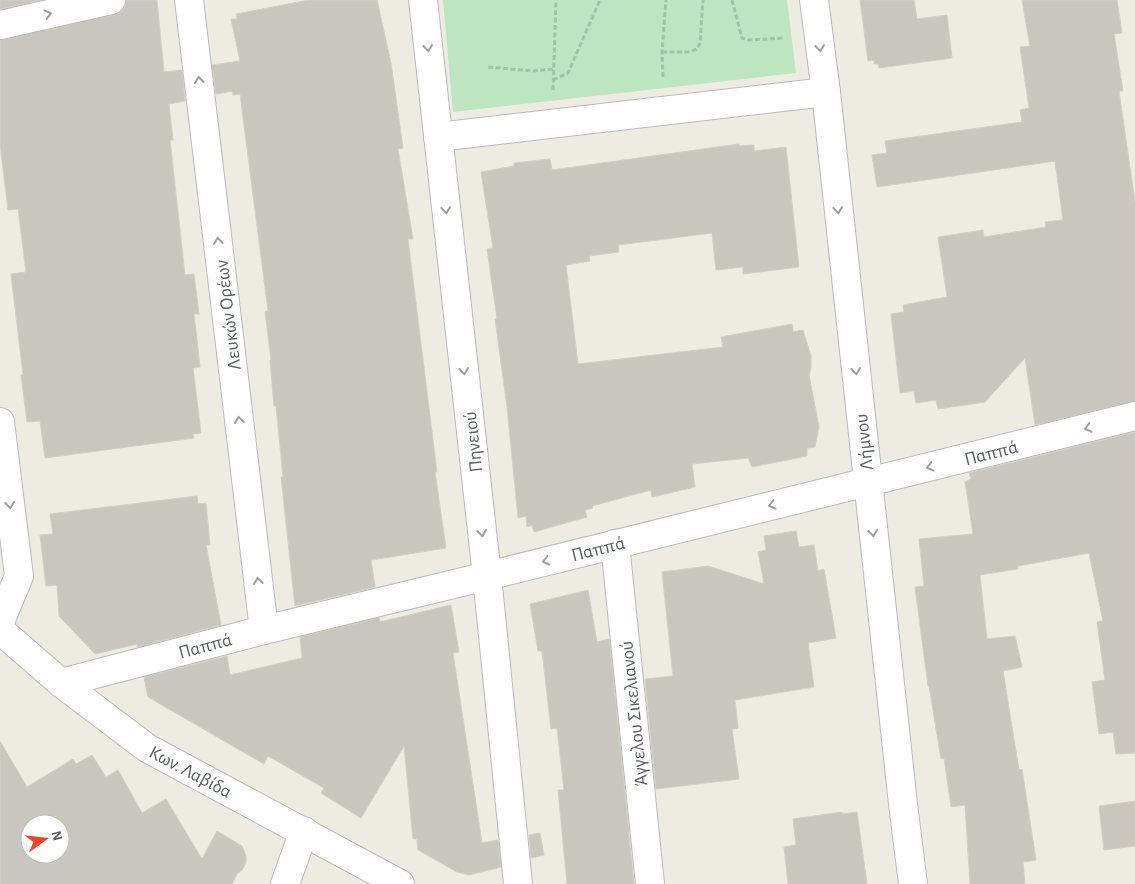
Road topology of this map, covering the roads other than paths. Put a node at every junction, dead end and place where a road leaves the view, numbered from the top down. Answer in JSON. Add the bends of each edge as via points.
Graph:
{"nodes":[{"id":1,"x":111,"y":0,"type":"edge"},
{"id":2,"x":189,"y":0,"type":"edge"},
{"id":3,"x":423,"y":0,"type":"edge"},
{"id":4,"x":814,"y":0,"type":"edge"},
{"id":5,"x":0,"y":25,"type":"edge"},
{"id":6,"x":826,"y":92,"type":"junction"},
{"id":7,"x":438,"y":137,"type":"junction"},
{"id":8,"x":1135,"y":416,"type":"edge"},
{"id":9,"x":0,"y":422,"type":"edge"},
{"id":10,"x":868,"y":482,"type":"junction"},
{"id":11,"x":615,"y":544,"type":"junction"},
{"id":12,"x":487,"y":576,"type":"junction"},
{"id":13,"x":0,"y":622,"type":"edge"},
{"id":14,"x":0,"y":630,"type":"edge"},
{"id":15,"x":264,"y":630,"type":"junction"},
{"id":16,"x":61,"y":683,"type":"junction"},
{"id":17,"x":304,"y":831,"type":"junction"},
{"id":18,"x":285,"y":884,"type":"edge"},
{"id":19,"x":400,"y":884,"type":"edge"},
{"id":20,"x":518,"y":884,"type":"edge"},
{"id":21,"x":650,"y":884,"type":"edge"},
{"id":22,"x":913,"y":884,"type":"edge"}],
"edges":[{"from":5,"to":1,"type":"street","one_way":true},
{"from":15,"to":2,"type":"street","name":"Λευκών Ορέων","one_way":true},
{"from":3,"to":7,"type":"street","name":"Πηνειού","one_way":true},
{"from":4,"to":6,"type":"street","name":"Λήμνου","one_way":true},
{"from":6,"to":7,"type":"street"},
{"from":6,"to":10,"type":"street","name":"Λήμνου","one_way":true},
{"from":7,"to":12,"type":"street","name":"Πηνειού","one_way":true},
{"from":8,"to":10,"type":"street","name":"Παππά","one_way":true},
{"from":9,"to":13,"type":"street","one_way":true,"via":[[19,576]]},
{"from":10,"to":11,"type":"street","name":"Παππά","one_way":true},
{"from":10,"to":22,"type":"street","name":"Λήμνου","one_way":true},
{"from":11,"to":12,"type":"street","name":"Παππά","one_way":true},
{"from":11,"to":21,"type":"street","name":"Άγγελου Σικελιανού"},
{"from":12,"to":15,"type":"street","name":"Παππά"},
{"from":12,"to":20,"type":"street","name":"Πηνειού"},
{"from":14,"to":16,"type":"street","name":"Κων. Λαβίδα"},
{"from":15,"to":16,"type":"street","name":"Παππά"},
{"from":16,"to":17,"type":"street","name":"Κων. Λαβίδα","via":[[147,748]]},
{"from":17,"to":18,"type":"street"},
{"from":17,"to":19,"type":"street","name":"Κων. Λαβίδα"}]}
